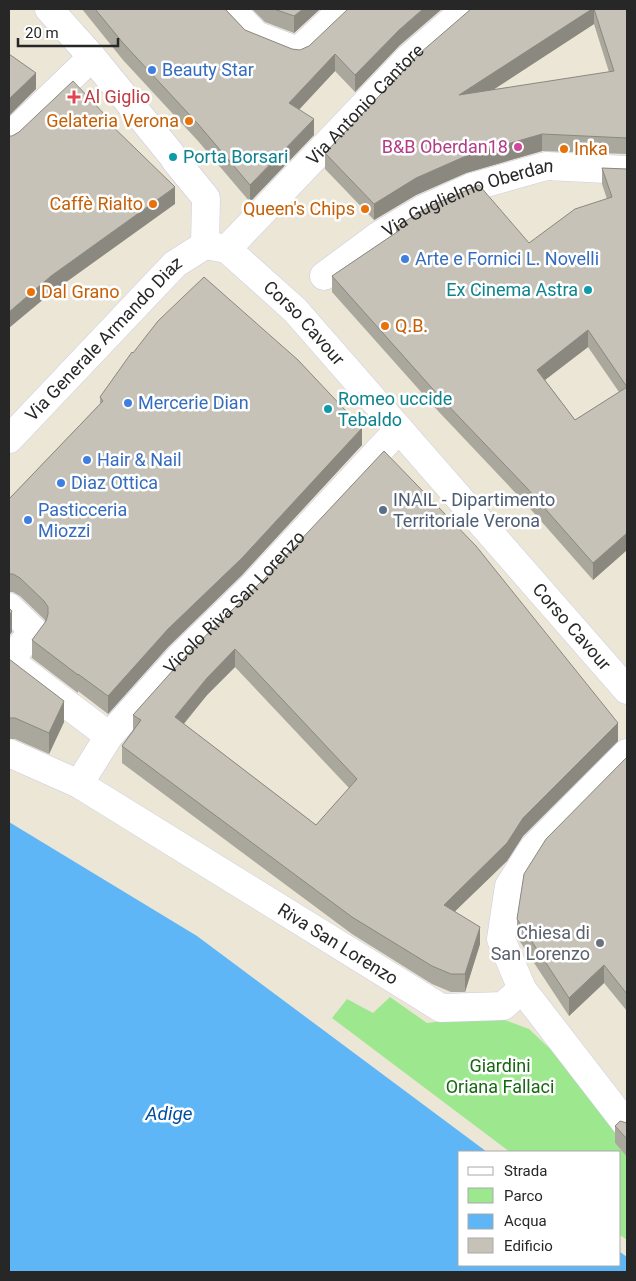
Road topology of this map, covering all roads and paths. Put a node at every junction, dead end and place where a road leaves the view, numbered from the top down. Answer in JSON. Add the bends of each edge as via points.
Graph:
{"nodes":[{"id":1,"x":49,"y":9,"type":"edge"},
{"id":2,"x":231,"y":9,"type":"edge"},
{"id":3,"x":343,"y":9,"type":"edge"},
{"id":4,"x":466,"y":9,"type":"edge"},
{"id":5,"x":92,"y":57,"type":"junction"},
{"id":6,"x":9,"y":138,"type":"edge"},
{"id":7,"x":627,"y":170,"type":"edge"},
{"id":8,"x":216,"y":247,"type":"junction"},
{"id":9,"x":324,"y":276,"type":"dead end"},
{"id":10,"x":399,"y":429,"type":"junction"},
{"id":11,"x":9,"y":440,"type":"edge"},
{"id":12,"x":9,"y":607,"type":"edge"},
{"id":13,"x":627,"y":690,"type":"edge"},
{"id":14,"x":109,"y":736,"type":"junction"},
{"id":15,"x":9,"y":753,"type":"edge"},
{"id":16,"x":627,"y":753,"type":"edge"},
{"id":17,"x":78,"y":784,"type":"junction"},
{"id":18,"x":522,"y":989,"type":"junction"},
{"id":19,"x":627,"y":1126,"type":"edge"}],
"edges":[{"from":1,"to":5,"type":"street"},
{"from":2,"to":3,"type":"street","via":[[256,36],[298,51]]},
{"from":4,"to":8,"type":"street","name":"Via Antonio Cantore","via":[[409,58]]},
{"from":5,"to":6,"type":"street"},
{"from":5,"to":8,"type":"street","via":[[206,198]]},
{"from":7,"to":9,"type":"street","name":"Via Guglielmo Oberdan","via":[[546,166],[472,187],[422,209],[378,236]]},
{"from":8,"to":10,"type":"street","name":"Corso Cavour","via":[[295,310]]},
{"from":8,"to":11,"type":"street","name":"Via Generale Armando Diaz","via":[[175,264]]},
{"from":10,"to":13,"type":"street","name":"Corso Cavour"},
{"from":10,"to":14,"type":"street","name":"Vicolo Riva San Lorenzo","via":[[253,586],[180,657]]},
{"from":12,"to":14,"type":"street","via":[[33,630],[10,662]]},
{"from":14,"to":17,"type":"street","name":"Vicolo Riva San Lorenzo"},
{"from":15,"to":17,"type":"street","name":"Riva San Lorenzo"},
{"from":16,"to":18,"type":"street","via":[[534,847],[509,886],[502,939]]},
{"from":17,"to":18,"type":"street","name":"Riva San Lorenzo","via":[[441,1008],[503,1006]]},
{"from":18,"to":19,"type":"street"}]}
